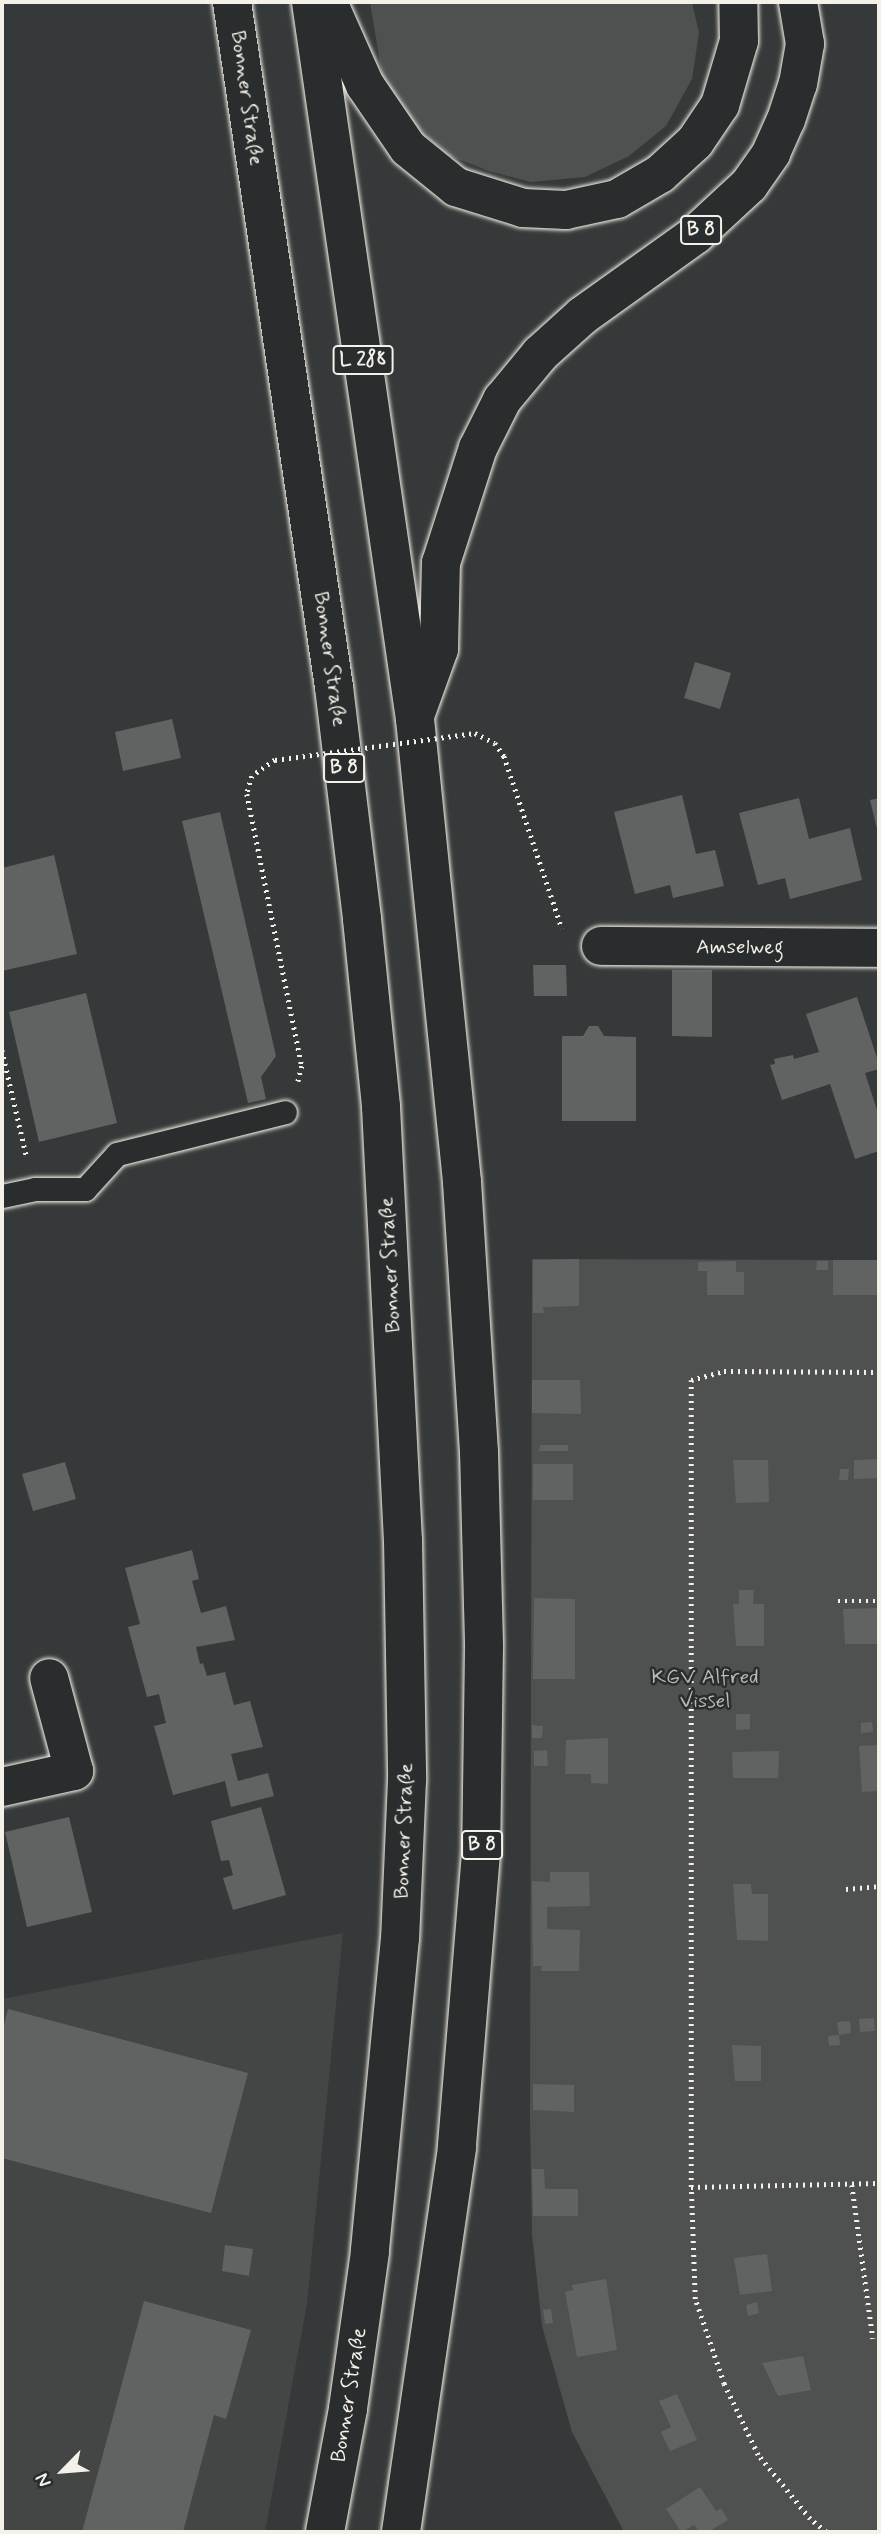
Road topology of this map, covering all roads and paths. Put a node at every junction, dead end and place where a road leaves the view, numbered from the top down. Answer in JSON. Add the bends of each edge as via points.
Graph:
{"nodes":[{"id":1,"x":232,"y":2,"type":"edge"},
{"id":2,"x":311,"y":2,"type":"edge"},
{"id":3,"x":328,"y":2,"type":"edge"},
{"id":4,"x":738,"y":2,"type":"edge"},
{"id":5,"x":798,"y":2,"type":"edge"},
{"id":6,"x":415,"y":719,"type":"junction"},
{"id":7,"x":601,"y":946,"type":"joint"},
{"id":8,"x":879,"y":948,"type":"edge"},
{"id":9,"x":2,"y":1050,"type":"edge"},
{"id":10,"x":285,"y":1112,"type":"joint"},
{"id":11,"x":35,"y":1189,"type":"junction"},
{"id":12,"x":2,"y":1196,"type":"edge"},
{"id":13,"x":879,"y":1371,"type":"edge"},
{"id":14,"x":838,"y":1601,"type":"dead end"},
{"id":15,"x":879,"y":1601,"type":"edge"},
{"id":16,"x":49,"y":1678,"type":"dead end"},
{"id":17,"x":2,"y":1787,"type":"edge"},
{"id":18,"x":879,"y":1886,"type":"edge"},
{"id":19,"x":846,"y":1888,"type":"dead end"},
{"id":20,"x":879,"y":2183,"type":"edge"},
{"id":21,"x":852,"y":2185,"type":"junction"},
{"id":22,"x":691,"y":2187,"type":"junction"},
{"id":23,"x":873,"y":2339,"type":"dead end"},
{"id":24,"x":410,"y":2523,"type":"edge"},
{"id":25,"x":325,"y":2532,"type":"edge"},
{"id":26,"x":826,"y":2532,"type":"edge"}],
"edges":[{"from":1,"to":25,"type":"main road","name":"Bonner Straße","number":"B 8","via":[[334,687],[362,919],[382,1133],[404,1567],[407,1780],[388,2094],[369,2266]]},
{"from":2,"to":6,"type":"main road","number":"L 288"},
{"from":3,"to":4,"type":"main road","via":[[365,85],[408,148],[456,187],[523,208],[566,210],[617,199],[660,174],[695,142],[720,105],[739,41]]},
{"from":5,"to":6,"type":"main road","number":"B 8","via":[[805,44],[798,84],[771,153],[749,185],[695,235],[582,316],[540,354],[502,400],[478,448],[441,562],[439,649]]},
{"from":6,"to":24,"type":"main road","number":"B 8","via":[[461,1182],[479,1452],[484,1647],[481,1853],[457,2148]]},
{"from":7,"to":8,"type":"main road","name":"Amselweg"},
{"from":7,"to":10,"type":"path","bridge":true,"via":[[580,943],[562,928],[504,756],[495,743],[475,733],[275,760],[252,776],[247,794],[302,1066]]},
{"from":9,"to":11,"type":"path"},
{"from":10,"to":11,"type":"lane","via":[[117,1154],[85,1189]]},
{"from":11,"to":12,"type":"lane"},
{"from":13,"to":22,"type":"path","via":[[724,1371],[691,1380]]},
{"from":14,"to":15,"type":"path"},
{"from":16,"to":17,"type":"main road","via":[[74,1771]]},
{"from":18,"to":19,"type":"path"},
{"from":20,"to":21,"type":"path"},
{"from":21,"to":22,"type":"path"},
{"from":21,"to":23,"type":"path"},
{"from":22,"to":26,"type":"path","via":[[695,2300],[724,2384],[758,2455]]}]}
